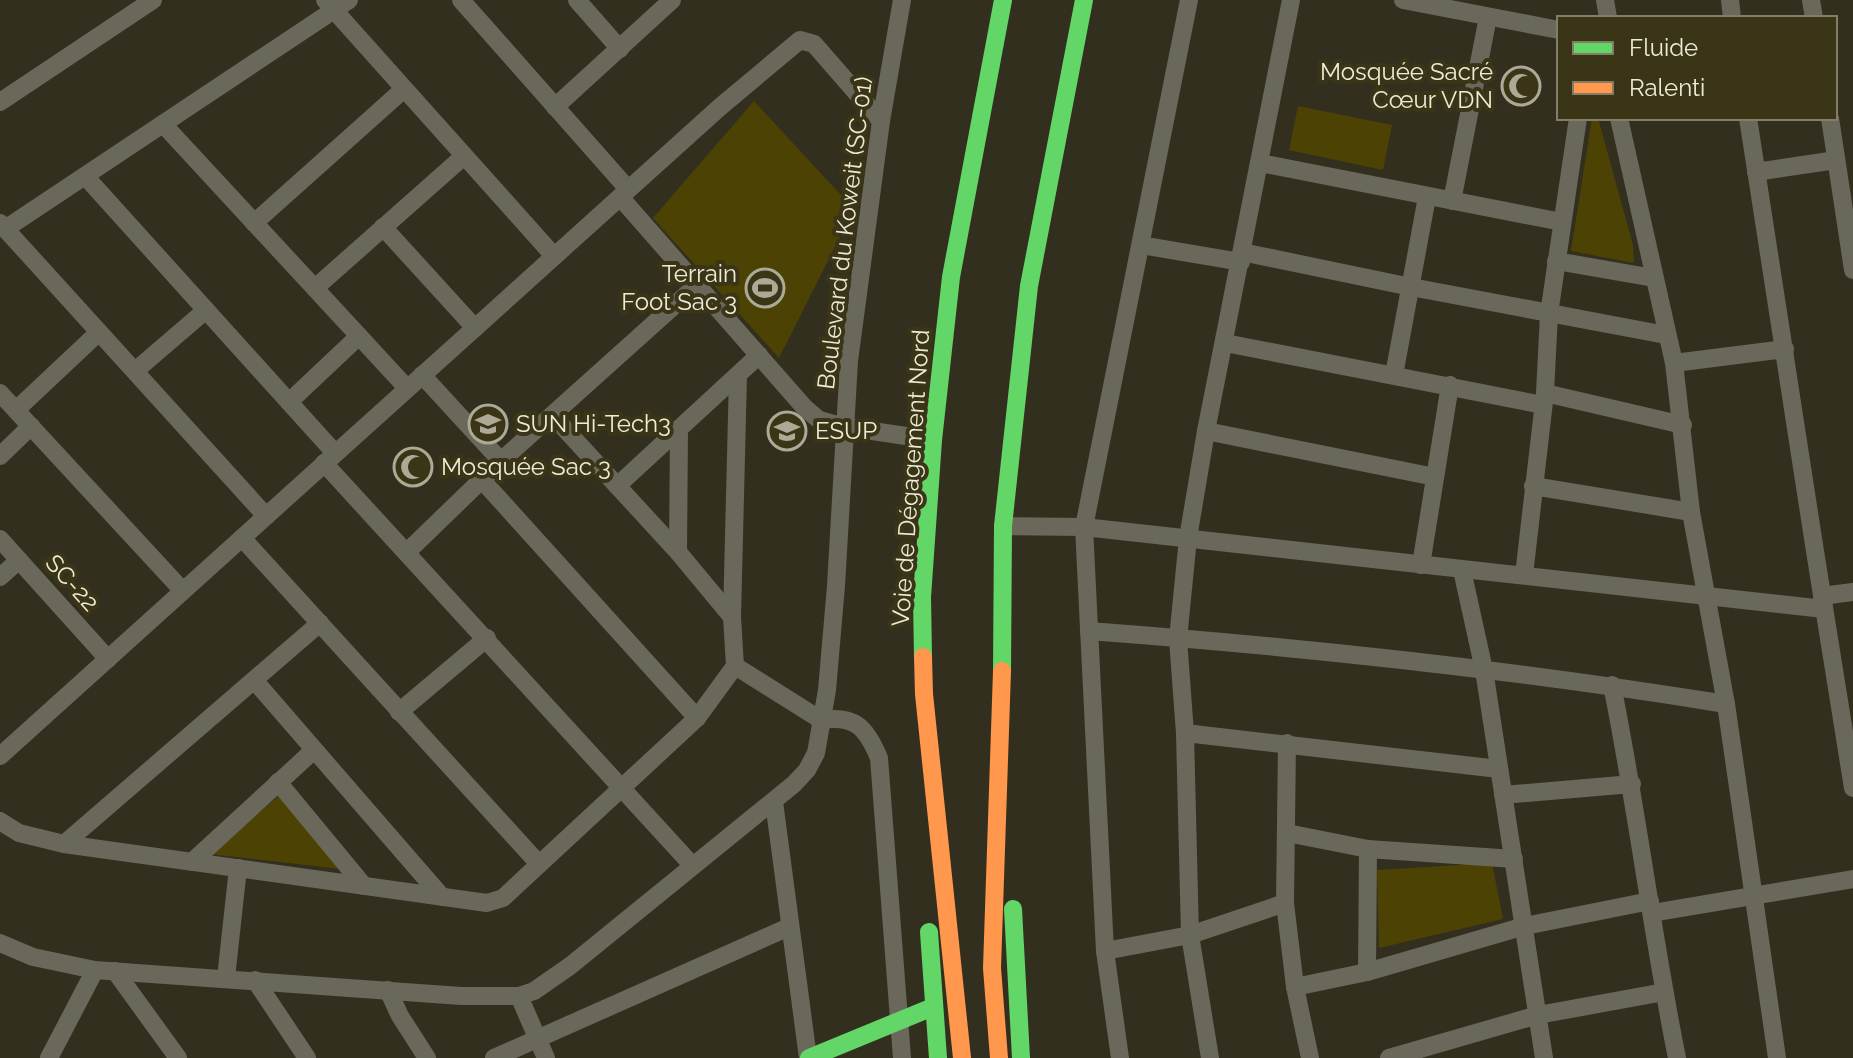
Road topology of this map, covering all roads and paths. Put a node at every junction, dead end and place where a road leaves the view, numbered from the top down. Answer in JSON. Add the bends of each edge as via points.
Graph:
{"nodes":[{"id":1,"x":153,"y":0,"type":"edge"},
{"id":2,"x":461,"y":0,"type":"edge"},
{"id":3,"x":577,"y":0,"type":"edge"},
{"id":4,"x":672,"y":0,"type":"edge"},
{"id":5,"x":902,"y":0,"type":"edge"},
{"id":6,"x":1003,"y":0,"type":"edge"},
{"id":7,"x":1084,"y":0,"type":"edge"},
{"id":8,"x":1189,"y":0,"type":"edge"},
{"id":9,"x":1291,"y":0,"type":"edge"},
{"id":10,"x":1403,"y":0,"type":"edge"},
{"id":11,"x":336,"y":3,"type":"edge"},
{"id":12,"x":1488,"y":17,"type":"junction"},
{"id":13,"x":1557,"y":30,"type":"edge"},
{"id":14,"x":620,"y":49,"type":"junction"},
{"id":15,"x":404,"y":89,"type":"junction"},
{"id":16,"x":0,"y":102,"type":"edge"},
{"id":17,"x":555,"y":107,"type":"junction"},
{"id":18,"x":1578,"y":120,"type":"edge"},
{"id":19,"x":1619,"y":120,"type":"edge"},
{"id":20,"x":1748,"y":120,"type":"edge"},
{"id":21,"x":1830,"y":120,"type":"edge"},
{"id":22,"x":881,"y":121,"type":"junction"},
{"id":23,"x":163,"y":124,"type":"junction"},
{"id":24,"x":464,"y":156,"type":"junction"},
{"id":25,"x":1836,"y":160,"type":"junction"},
{"id":26,"x":1260,"y":163,"type":"junction"},
{"id":27,"x":1756,"y":172,"type":"junction"},
{"id":28,"x":85,"y":176,"type":"junction"},
{"id":29,"x":624,"y":193,"type":"junction"},
{"id":30,"x":1427,"y":197,"type":"junction"},
{"id":31,"x":1452,"y":201,"type":"junction"},
{"id":32,"x":1562,"y":222,"type":"junction"},
{"id":33,"x":254,"y":223,"type":"junction"},
{"id":34,"x":3,"y":226,"type":"edge"},
{"id":35,"x":383,"y":227,"type":"junction"},
{"id":36,"x":1141,"y":245,"type":"junction"},
{"id":37,"x":554,"y":256,"type":"junction"},
{"id":38,"x":1241,"y":257,"type":"junction"},
{"id":39,"x":1556,"y":261,"type":"junction"},
{"id":40,"x":1853,"y":270,"type":"edge"},
{"id":41,"x":1654,"y":278,"type":"junction"},
{"id":42,"x":697,"y":285,"type":"junction"},
{"id":43,"x":1411,"y":287,"type":"junction"},
{"id":44,"x":315,"y":288,"type":"junction"},
{"id":45,"x":206,"y":310,"type":"junction"},
{"id":46,"x":1549,"y":314,"type":"junction"},
{"id":47,"x":475,"y":328,"type":"junction"},
{"id":48,"x":99,"y":332,"type":"junction"},
{"id":49,"x":1666,"y":335,"type":"junction"},
{"id":50,"x":359,"y":336,"type":"junction"},
{"id":51,"x":1225,"y":343,"type":"junction"},
{"id":52,"x":1785,"y":349,"type":"junction"},
{"id":53,"x":759,"y":355,"type":"junction"},
{"id":54,"x":1674,"y":363,"type":"junction"},
{"id":55,"x":135,"y":371,"type":"junction"},
{"id":56,"x":422,"y":375,"type":"junction"},
{"id":57,"x":738,"y":375,"type":"junction"},
{"id":58,"x":1394,"y":375,"type":"junction"},
{"id":59,"x":1450,"y":385,"type":"junction"},
{"id":60,"x":407,"y":388,"type":"junction"},
{"id":61,"x":0,"y":393,"type":"edge"},
{"id":62,"x":1544,"y":399,"type":"junction"},
{"id":63,"x":289,"y":402,"type":"junction"},
{"id":64,"x":16,"y":410,"type":"junction"},
{"id":65,"x":553,"y":416,"type":"junction"},
{"id":66,"x":1683,"y":425,"type":"junction"},
{"id":67,"x":31,"y":426,"type":"junction"},
{"id":68,"x":845,"y":427,"type":"junction"},
{"id":69,"x":679,"y":430,"type":"junction"},
{"id":70,"x":1206,"y":431,"type":"junction"},
{"id":71,"x":933,"y":440,"type":"junction"},
{"id":72,"x":0,"y":456,"type":"edge"},
{"id":73,"x":330,"y":458,"type":"junction"},
{"id":74,"x":501,"y":461,"type":"junction"},
{"id":75,"x":1435,"y":477,"type":"junction"},
{"id":76,"x":482,"y":480,"type":"junction"},
{"id":77,"x":617,"y":486,"type":"junction"},
{"id":78,"x":1533,"y":486,"type":"junction"},
{"id":79,"x":1691,"y":512,"type":"junction"},
{"id":80,"x":266,"y":516,"type":"junction"},
{"id":81,"x":1003,"y":526,"type":"junction"},
{"id":82,"x":1084,"y":527,"type":"junction"},
{"id":83,"x":242,"y":538,"type":"junction"},
{"id":84,"x":1188,"y":538,"type":"junction"},
{"id":85,"x":0,"y":539,"type":"edge"},
{"id":86,"x":407,"y":552,"type":"junction"},
{"id":87,"x":678,"y":552,"type":"junction"},
{"id":88,"x":19,"y":560,"type":"junction"},
{"id":89,"x":1421,"y":565,"type":"junction"},
{"id":90,"x":1462,"y":570,"type":"junction"},
{"id":91,"x":1524,"y":575,"type":"junction"},
{"id":92,"x":0,"y":577,"type":"edge"},
{"id":93,"x":183,"y":591,"type":"junction"},
{"id":94,"x":1853,"y":592,"type":"edge"},
{"id":95,"x":1708,"y":596,"type":"junction"},
{"id":96,"x":1823,"y":602,"type":"junction"},
{"id":97,"x":732,"y":617,"type":"junction"},
{"id":98,"x":320,"y":623,"type":"junction"},
{"id":99,"x":1089,"y":631,"type":"junction"},
{"id":100,"x":487,"y":638,"type":"junction"},
{"id":101,"x":1178,"y":639,"type":"junction"},
{"id":102,"x":108,"y":659,"type":"junction"},
{"id":103,"x":735,"y":666,"type":"junction"},
{"id":104,"x":1484,"y":670,"type":"junction"},
{"id":105,"x":254,"y":680,"type":"junction"},
{"id":106,"x":1612,"y":685,"type":"junction"},
{"id":107,"x":924,"y":694,"type":"junction"},
{"id":108,"x":1726,"y":704,"type":"junction"},
{"id":109,"x":399,"y":712,"type":"junction"},
{"id":110,"x":697,"y":718,"type":"junction"},
{"id":111,"x":821,"y":720,"type":"junction"},
{"id":112,"x":1185,"y":733,"type":"junction"},
{"id":113,"x":1287,"y":743,"type":"junction"},
{"id":114,"x":314,"y":750,"type":"junction"},
{"id":115,"x":0,"y":756,"type":"edge"},
{"id":116,"x":1499,"y":769,"type":"junction"},
{"id":117,"x":999,"y":770,"type":"junction"},
{"id":118,"x":278,"y":782,"type":"junction"},
{"id":119,"x":1632,"y":784,"type":"junction"},
{"id":120,"x":1853,"y":788,"type":"edge"},
{"id":121,"x":623,"y":789,"type":"junction"},
{"id":122,"x":1503,"y":795,"type":"junction"},
{"id":123,"x":774,"y":802,"type":"junction"},
{"id":124,"x":0,"y":821,"type":"edge"},
{"id":125,"x":1287,"y":833,"type":"junction"},
{"id":126,"x":64,"y":844,"type":"junction"},
{"id":127,"x":1368,"y":849,"type":"junction"},
{"id":128,"x":1514,"y":859,"type":"junction"},
{"id":129,"x":192,"y":862,"type":"junction"},
{"id":130,"x":539,"y":864,"type":"junction"},
{"id":131,"x":692,"y":865,"type":"junction"},
{"id":132,"x":238,"y":868,"type":"junction"},
{"id":133,"x":1853,"y":879,"type":"edge"},
{"id":134,"x":364,"y":886,"type":"junction"},
{"id":135,"x":1755,"y":895,"type":"junction"},
{"id":136,"x":442,"y":897,"type":"junction"},
{"id":137,"x":1285,"y":903,"type":"junction"},
{"id":138,"x":1651,"y":907,"type":"junction"},
{"id":139,"x":1525,"y":926,"type":"junction"},
{"id":140,"x":789,"y":927,"type":"junction"},
{"id":141,"x":1190,"y":935,"type":"junction"},
{"id":142,"x":0,"y":943,"type":"edge"},
{"id":143,"x":1105,"y":951,"type":"junction"},
{"id":144,"x":95,"y":970,"type":"junction"},
{"id":145,"x":115,"y":971,"type":"junction"},
{"id":146,"x":1367,"y":972,"type":"junction"},
{"id":147,"x":226,"y":978,"type":"junction"},
{"id":148,"x":255,"y":980,"type":"junction"},
{"id":149,"x":1295,"y":987,"type":"junction"},
{"id":150,"x":388,"y":990,"type":"junction"},
{"id":151,"x":1664,"y":992,"type":"junction"},
{"id":152,"x":519,"y":996,"type":"junction"},
{"id":153,"x":933,"y":1007,"type":"junction"},
{"id":154,"x":1538,"y":1015,"type":"junction"},
{"id":155,"x":899,"y":1021,"type":"junction"},
{"id":156,"x":537,"y":1039,"type":"junction"},
{"id":157,"x":49,"y":1058,"type":"edge"},
{"id":158,"x":178,"y":1058,"type":"edge"},
{"id":159,"x":307,"y":1058,"type":"edge"},
{"id":160,"x":427,"y":1058,"type":"edge"},
{"id":161,"x":494,"y":1058,"type":"edge"},
{"id":162,"x":546,"y":1058,"type":"edge"},
{"id":163,"x":808,"y":1058,"type":"edge"},
{"id":164,"x":902,"y":1058,"type":"edge"},
{"id":165,"x":938,"y":1058,"type":"edge"},
{"id":166,"x":962,"y":1058,"type":"edge"},
{"id":167,"x":999,"y":1058,"type":"edge"},
{"id":168,"x":1021,"y":1058,"type":"edge"},
{"id":169,"x":1120,"y":1058,"type":"edge"},
{"id":170,"x":1210,"y":1058,"type":"edge"},
{"id":171,"x":1310,"y":1058,"type":"edge"},
{"id":172,"x":1389,"y":1058,"type":"edge"},
{"id":173,"x":1544,"y":1058,"type":"edge"},
{"id":174,"x":1677,"y":1058,"type":"edge"},
{"id":175,"x":1777,"y":1058,"type":"edge"}],
"edges":[{"from":1,"to":16,"type":"street"},
{"from":2,"to":17,"type":"street"},
{"from":3,"to":14,"type":"street"},
{"from":4,"to":14,"type":"street"},
{"from":5,"to":22,"type":"street","name":"Boulevard du Koweit (SC-01)"},
{"from":6,"to":71,"type":"main road","name":"Voie de Dégagement Nord","via":[[951,277]]},
{"from":7,"to":81,"type":"main road","via":[[1029,286]]},
{"from":8,"to":36,"type":"street"},
{"from":9,"to":26,"type":"street"},
{"from":10,"to":12,"type":"street"},
{"from":11,"to":15,"type":"street"},
{"from":11,"to":23,"type":"street"},
{"from":12,"to":13,"type":"street"},
{"from":12,"to":31,"type":"street"},
{"from":14,"to":17,"type":"street"},
{"from":15,"to":24,"type":"street"},
{"from":15,"to":33,"type":"street"},
{"from":17,"to":29,"type":"street"},
{"from":18,"to":32,"type":"street"},
{"from":19,"to":41,"type":"street"},
{"from":20,"to":27,"type":"street"},
{"from":21,"to":25,"type":"street"},
{"from":22,"to":29,"type":"street","via":[[814,44],[800,40]]},
{"from":22,"to":68,"type":"street","name":"Boulevard du Koweit (SC-01)"},
{"from":23,"to":28,"type":"street"},
{"from":23,"to":33,"type":"street"},
{"from":24,"to":35,"type":"street"},
{"from":24,"to":37,"type":"street"},
{"from":25,"to":27,"type":"street"},
{"from":25,"to":40,"type":"street"},
{"from":26,"to":30,"type":"street"},
{"from":26,"to":38,"type":"street"},
{"from":27,"to":52,"type":"street"},
{"from":28,"to":34,"type":"street"},
{"from":28,"to":45,"type":"street"},
{"from":29,"to":37,"type":"street"},
{"from":29,"to":42,"type":"street"},
{"from":30,"to":31,"type":"street"},
{"from":30,"to":43,"type":"street"},
{"from":31,"to":32,"type":"street"},
{"from":32,"to":39,"type":"street"},
{"from":33,"to":44,"type":"street"},
{"from":34,"to":48,"type":"street"},
{"from":35,"to":44,"type":"street"},
{"from":35,"to":47,"type":"street"},
{"from":36,"to":38,"type":"street"},
{"from":36,"to":82,"type":"street"},
{"from":37,"to":47,"type":"street"},
{"from":38,"to":43,"type":"street"},
{"from":38,"to":51,"type":"street"},
{"from":39,"to":41,"type":"street"},
{"from":39,"to":46,"type":"street"},
{"from":41,"to":49,"type":"street"},
{"from":42,"to":53,"type":"street"},
{"from":42,"to":65,"type":"street"},
{"from":43,"to":46,"type":"street"},
{"from":43,"to":58,"type":"street"},
{"from":44,"to":50,"type":"street"},
{"from":45,"to":55,"type":"street"},
{"from":45,"to":63,"type":"street"},
{"from":46,"to":49,"type":"street"},
{"from":46,"to":62,"type":"street"},
{"from":47,"to":56,"type":"street"},
{"from":48,"to":55,"type":"street"},
{"from":48,"to":64,"type":"street"},
{"from":49,"to":54,"type":"street"},
{"from":50,"to":60,"type":"street"},
{"from":50,"to":63,"type":"street"},
{"from":51,"to":58,"type":"street"},
{"from":51,"to":70,"type":"street"},
{"from":52,"to":54,"type":"street"},
{"from":52,"to":96,"type":"street"},
{"from":53,"to":57,"type":"street"},
{"from":53,"to":68,"type":"street","via":[[819,420]]},
{"from":54,"to":66,"type":"street"},
{"from":55,"to":80,"type":"street"},
{"from":56,"to":60,"type":"street"},
{"from":56,"to":74,"type":"street"},
{"from":57,"to":69,"type":"street"},
{"from":57,"to":97,"type":"street"},
{"from":58,"to":59,"type":"street"},
{"from":59,"to":62,"type":"street"},
{"from":59,"to":75,"type":"street"},
{"from":60,"to":73,"type":"street"},
{"from":61,"to":64,"type":"street"},
{"from":62,"to":66,"type":"street"},
{"from":62,"to":78,"type":"street"},
{"from":63,"to":73,"type":"street"},
{"from":64,"to":67,"type":"street"},
{"from":65,"to":74,"type":"street"},
{"from":65,"to":77,"type":"street"},
{"from":66,"to":79,"type":"street"},
{"from":67,"to":72,"type":"street"},
{"from":67,"to":93,"type":"street"},
{"from":68,"to":71,"type":"street"},
{"from":68,"to":111,"type":"street","name":"Boulevard du Koweit (SC-01)","via":[[831,655]]},
{"from":69,"to":77,"type":"street"},
{"from":69,"to":87,"type":"street"},
{"from":70,"to":75,"type":"street"},
{"from":70,"to":84,"type":"street"},
{"from":71,"to":107,"type":"main road","name":"Voie de Dégagement Nord","via":[[922,597]]},
{"from":73,"to":80,"type":"street"},
{"from":73,"to":86,"type":"street"},
{"from":74,"to":76,"type":"street"},
{"from":75,"to":89,"type":"street"},
{"from":76,"to":86,"type":"street"},
{"from":76,"to":110,"type":"street"},
{"from":77,"to":87,"type":"street"},
{"from":78,"to":79,"type":"street"},
{"from":78,"to":91,"type":"street"},
{"from":79,"to":95,"type":"street"},
{"from":80,"to":83,"type":"street"},
{"from":81,"to":82,"type":"street"},
{"from":81,"to":117,"type":"main road"},
{"from":82,"to":84,"type":"street"},
{"from":82,"to":99,"type":"street"},
{"from":83,"to":93,"type":"street"},
{"from":83,"to":98,"type":"street"},
{"from":84,"to":89,"type":"street"},
{"from":84,"to":101,"type":"street"},
{"from":85,"to":88,"type":"street","name":"SC-22"},
{"from":86,"to":100,"type":"street"},
{"from":87,"to":97,"type":"street"},
{"from":88,"to":92,"type":"street"},
{"from":88,"to":102,"type":"street","name":"SC-22"},
{"from":89,"to":90,"type":"street"},
{"from":90,"to":91,"type":"street"},
{"from":90,"to":104,"type":"street"},
{"from":91,"to":95,"type":"street"},
{"from":93,"to":102,"type":"street"},
{"from":94,"to":96,"type":"street"},
{"from":95,"to":96,"type":"street"},
{"from":95,"to":108,"type":"street"},
{"from":96,"to":120,"type":"street"},
{"from":97,"to":103,"type":"street"},
{"from":98,"to":105,"type":"street"},
{"from":98,"to":109,"type":"street"},
{"from":99,"to":101,"type":"street"},
{"from":99,"to":143,"type":"street"},
{"from":100,"to":109,"type":"street"},
{"from":100,"to":121,"type":"street"},
{"from":101,"to":104,"type":"street"},
{"from":101,"to":112,"type":"street"},
{"from":102,"to":115,"type":"street"},
{"from":103,"to":110,"type":"street"},
{"from":103,"to":111,"type":"street"},
{"from":104,"to":106,"type":"street"},
{"from":104,"to":116,"type":"street"},
{"from":105,"to":114,"type":"street"},
{"from":105,"to":126,"type":"street"},
{"from":106,"to":108,"type":"street"},
{"from":106,"to":119,"type":"street"},
{"from":107,"to":153,"type":"main road","via":[[920,767]]},
{"from":107,"to":166,"type":"main road","name":"Voie de Dégagement Nord"},
{"from":108,"to":135,"type":"street"},
{"from":109,"to":130,"type":"street"},
{"from":110,"to":121,"type":"street"},
{"from":111,"to":123,"type":"street","name":"Boulevard du Koweit (SC-01)","via":[[813,760]]},
{"from":111,"to":155,"type":"street","via":[[852,720],[870,737],[879,758]]},
{"from":112,"to":113,"type":"street"},
{"from":112,"to":141,"type":"street"},
{"from":113,"to":116,"type":"street"},
{"from":113,"to":125,"type":"street"},
{"from":114,"to":118,"type":"street"},
{"from":114,"to":136,"type":"street"},
{"from":116,"to":122,"type":"street"},
{"from":117,"to":167,"type":"main road","via":[[992,968]]},
{"from":117,"to":168,"type":"main road","via":[[1011,872]]},
{"from":118,"to":129,"type":"street"},
{"from":118,"to":134,"type":"street"},
{"from":119,"to":122,"type":"street"},
{"from":119,"to":138,"type":"street"},
{"from":121,"to":130,"type":"street"},
{"from":121,"to":131,"type":"street"},
{"from":122,"to":128,"type":"street"},
{"from":123,"to":131,"type":"street"},
{"from":123,"to":140,"type":"street"},
{"from":124,"to":126,"type":"street","via":[[19,833]]},
{"from":125,"to":127,"type":"street"},
{"from":125,"to":137,"type":"street"},
{"from":126,"to":129,"type":"street"},
{"from":127,"to":128,"type":"street"},
{"from":127,"to":146,"type":"street"},
{"from":128,"to":139,"type":"street"},
{"from":129,"to":132,"type":"street"},
{"from":130,"to":136,"type":"street","via":[[495,902]]},
{"from":131,"to":152,"type":"street","via":[[570,966]]},
{"from":132,"to":134,"type":"street"},
{"from":132,"to":147,"type":"street"},
{"from":133,"to":135,"type":"street"},
{"from":134,"to":136,"type":"street"},
{"from":135,"to":138,"type":"street"},
{"from":135,"to":175,"type":"street"},
{"from":137,"to":141,"type":"street"},
{"from":137,"to":149,"type":"street"},
{"from":138,"to":139,"type":"street"},
{"from":138,"to":151,"type":"street"},
{"from":139,"to":146,"type":"street"},
{"from":139,"to":154,"type":"street"},
{"from":140,"to":156,"type":"street"},
{"from":140,"to":163,"type":"street"},
{"from":141,"to":143,"type":"street"},
{"from":141,"to":170,"type":"street"},
{"from":142,"to":144,"type":"street","via":[[33,957]]},
{"from":143,"to":169,"type":"street"},
{"from":144,"to":145,"type":"street"},
{"from":144,"to":157,"type":"street"},
{"from":145,"to":147,"type":"street"},
{"from":145,"to":158,"type":"street"},
{"from":146,"to":149,"type":"street"},
{"from":147,"to":148,"type":"street"},
{"from":148,"to":150,"type":"street"},
{"from":148,"to":159,"type":"street"},
{"from":149,"to":171,"type":"street"},
{"from":150,"to":152,"type":"street"},
{"from":150,"to":160,"type":"street"},
{"from":151,"to":154,"type":"street"},
{"from":151,"to":174,"type":"street"},
{"from":152,"to":156,"type":"street"},
{"from":153,"to":155,"type":"main road"},
{"from":153,"to":165,"type":"main road"},
{"from":154,"to":172,"type":"street"},
{"from":154,"to":173,"type":"street"},
{"from":155,"to":163,"type":"main road"},
{"from":155,"to":164,"type":"street"},
{"from":156,"to":161,"type":"street"},
{"from":156,"to":162,"type":"street"}]}
